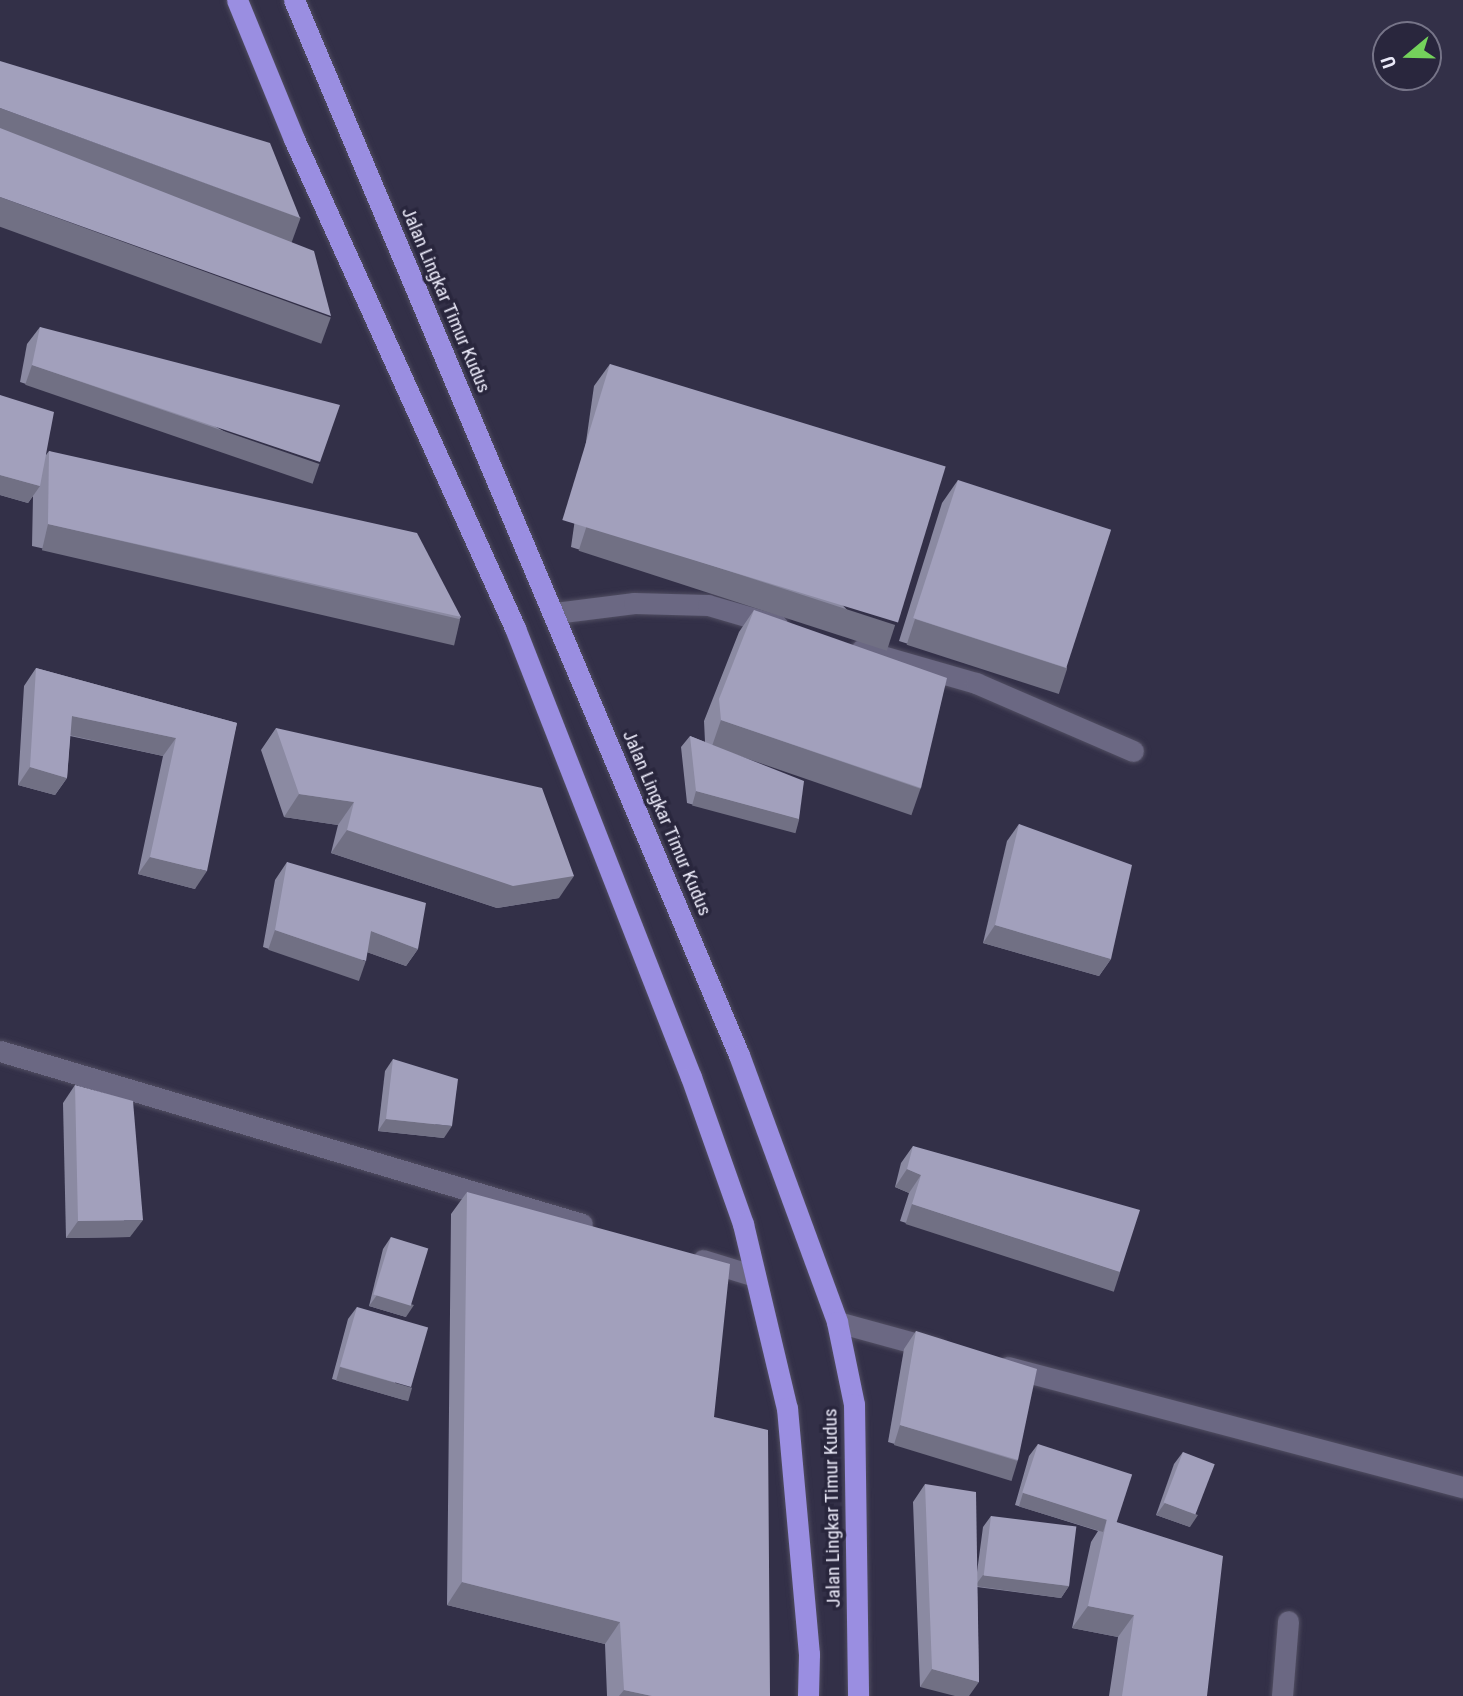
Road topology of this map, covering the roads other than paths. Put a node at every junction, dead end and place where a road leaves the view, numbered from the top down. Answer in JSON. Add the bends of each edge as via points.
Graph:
{"nodes":[{"id":1,"x":237,"y":0,"type":"edge"},
{"id":2,"x":294,"y":0,"type":"edge"},
{"id":3,"x":555,"y":612,"type":"junction"},
{"id":4,"x":802,"y":632,"type":"edge"},
{"id":5,"x":842,"y":644,"type":"edge"},
{"id":6,"x":1133,"y":751,"type":"dead end"},
{"id":7,"x":0,"y":1051,"type":"edge"},
{"id":8,"x":596,"y":1228,"type":"edge"},
{"id":9,"x":689,"y":1256,"type":"edge"},
{"id":10,"x":755,"y":1276,"type":"junction"},
{"id":11,"x":837,"y":1322,"type":"junction"},
{"id":12,"x":957,"y":1354,"type":"edge"},
{"id":13,"x":983,"y":1361,"type":"edge"},
{"id":14,"x":1463,"y":1487,"type":"edge"},
{"id":15,"x":1288,"y":1620,"type":"dead end"},
{"id":16,"x":808,"y":1696,"type":"edge"},
{"id":17,"x":858,"y":1696,"type":"edge"},
{"id":18,"x":1282,"y":1696,"type":"edge"}],
"edges":[{"from":1,"to":10,"type":"highway","name":"Jalan Lingkar Timur Kudus","via":[[294,139],[515,628],[691,1077],[743,1224]]},
{"from":2,"to":3,"type":"highway","name":"Jalan Lingkar Timur Kudus"},
{"from":3,"to":4,"type":"street","via":[[634,603],[708,605]]},
{"from":3,"to":11,"type":"highway","name":"Jalan Lingkar Timur Kudus","via":[[739,1055]]},
{"from":5,"to":6,"type":"street","via":[[976,683]]},
{"from":7,"to":8,"type":"street"},
{"from":9,"to":10,"type":"street"},
{"from":10,"to":16,"type":"highway","name":"Jalan Lingkar Timur Kudus","via":[[788,1408],[809,1654]]},
{"from":11,"to":12,"type":"street"},
{"from":11,"to":17,"type":"highway","name":"Jalan Lingkar Timur Kudus","via":[[854,1404]]},
{"from":13,"to":14,"type":"street"},
{"from":15,"to":18,"type":"street"}]}
